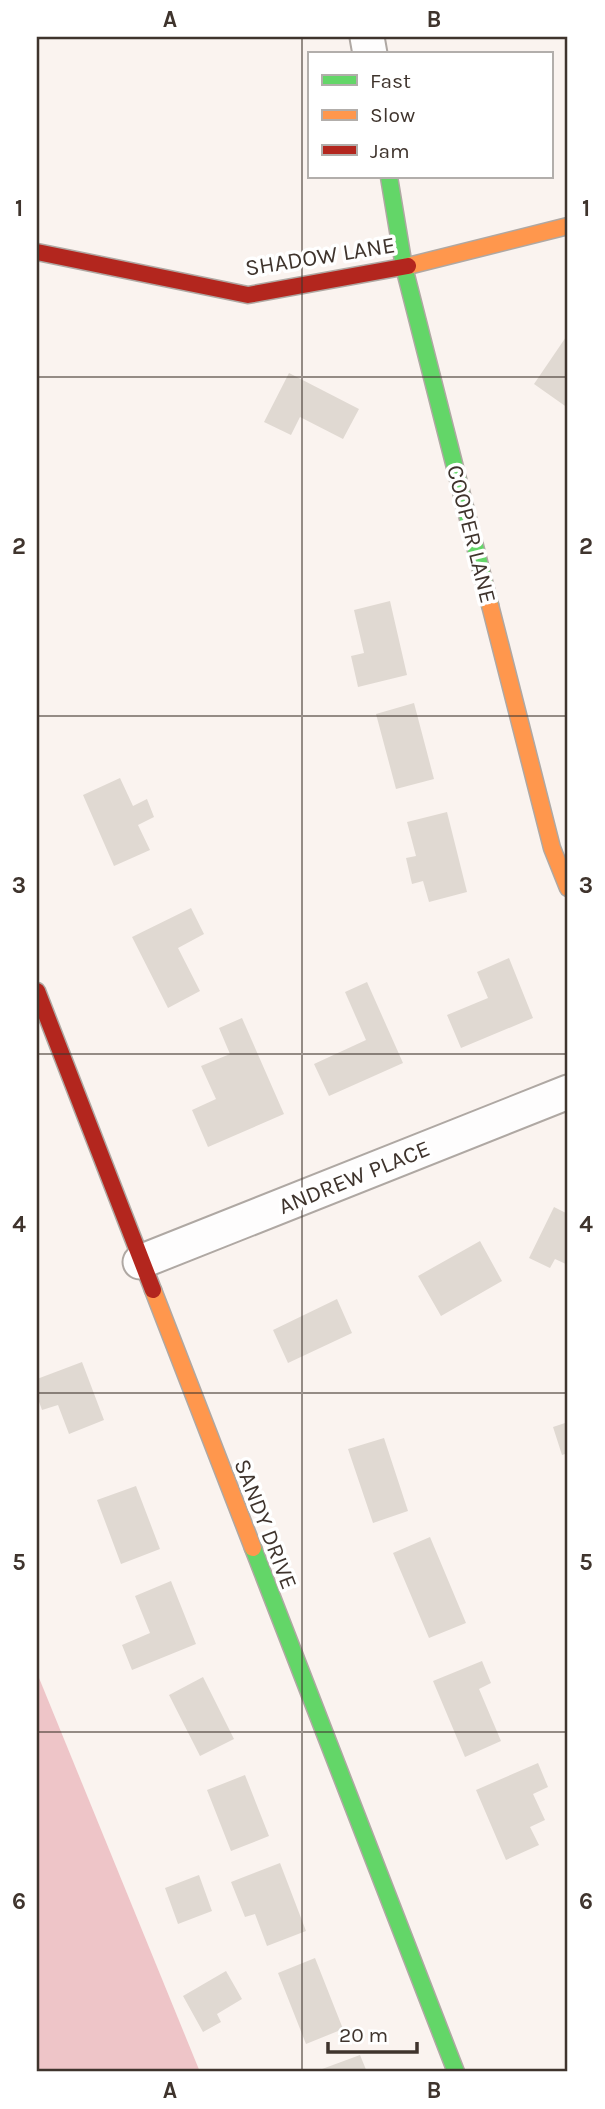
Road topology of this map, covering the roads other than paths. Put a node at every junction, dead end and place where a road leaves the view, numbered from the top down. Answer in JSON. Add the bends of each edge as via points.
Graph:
{"nodes":[{"id":1,"x":389,"y":178,"type":"edge"},
{"id":2,"x":568,"y":226,"type":"edge"},
{"id":3,"x":37,"y":251,"type":"edge"},
{"id":4,"x":404,"y":267,"type":"junction"},
{"id":5,"x":568,"y":888,"type":"edge"},
{"id":6,"x":37,"y":991,"type":"edge"},
{"id":7,"x":568,"y":1092,"type":"edge"},
{"id":8,"x":140,"y":1262,"type":"junction"},
{"id":9,"x":456,"y":2072,"type":"edge"}],
"edges":[{"from":1,"to":4,"type":"street","name":"COOPER LANE"},
{"from":2,"to":4,"type":"street","name":"SHADOW LANE"},
{"from":3,"to":4,"type":"street","name":"SHADOW LANE","via":[[247,295]]},
{"from":4,"to":5,"type":"street","name":"COOPER LANE","via":[[552,848]]},
{"from":6,"to":8,"type":"street","name":"SANDY DRIVE"},
{"from":7,"to":8,"type":"street","name":"ANDREW PLACE"},
{"from":8,"to":9,"type":"street","name":"SANDY DRIVE"}]}
